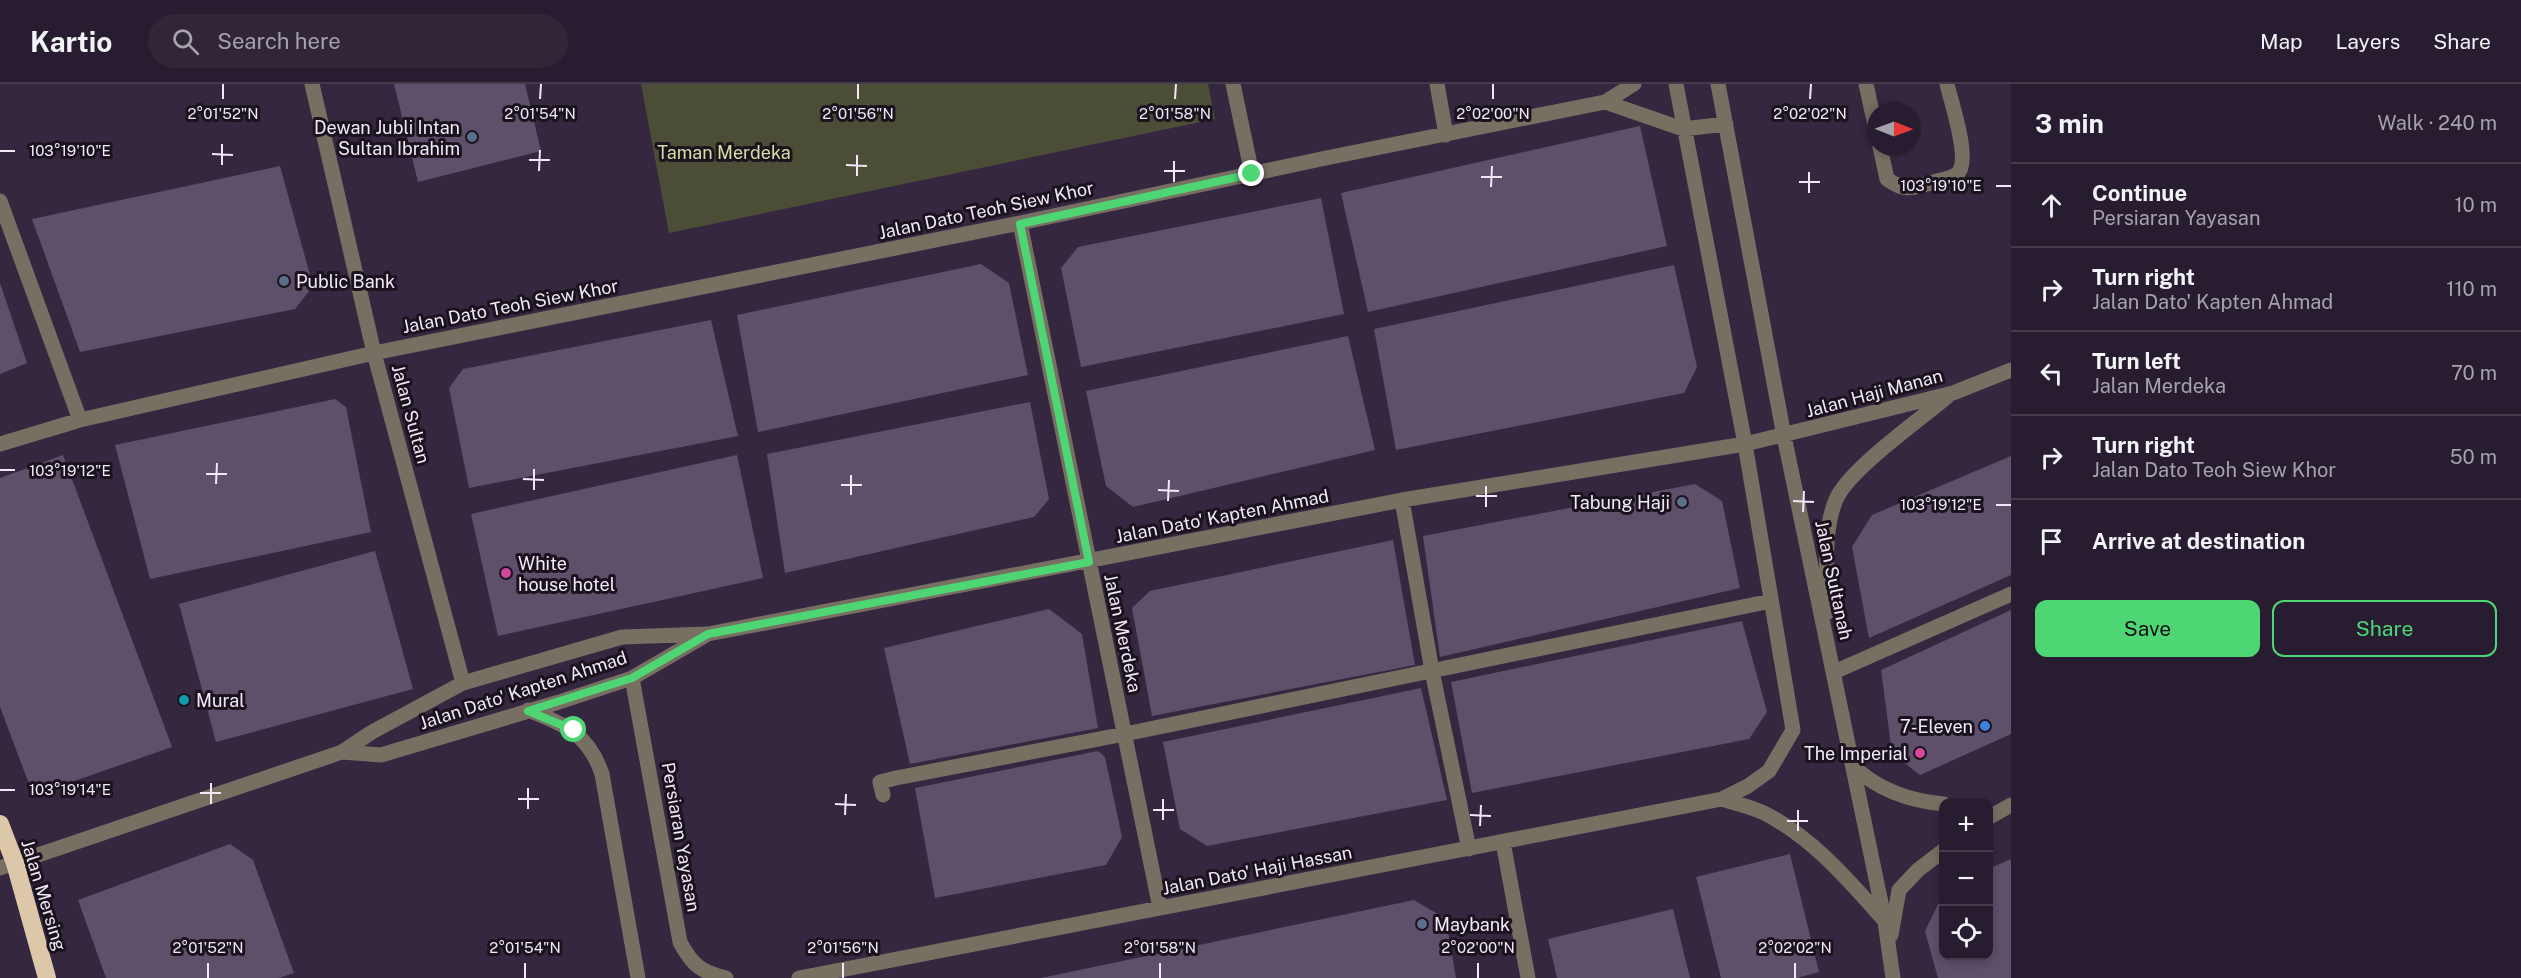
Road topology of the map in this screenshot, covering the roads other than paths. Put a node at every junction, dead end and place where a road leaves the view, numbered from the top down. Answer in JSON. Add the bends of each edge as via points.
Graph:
{"nodes":[{"id":1,"x":312,"y":84,"type":"edge"},
{"id":2,"x":1233,"y":84,"type":"edge"},
{"id":3,"x":1437,"y":84,"type":"edge"},
{"id":4,"x":1634,"y":84,"type":"edge"},
{"id":5,"x":1676,"y":84,"type":"edge"},
{"id":6,"x":1718,"y":84,"type":"edge"},
{"id":7,"x":1866,"y":84,"type":"edge"},
{"id":8,"x":1947,"y":84,"type":"edge"},
{"id":9,"x":1605,"y":102,"type":"junction"},
{"id":10,"x":1870,"y":102,"type":"edge"},
{"id":11,"x":1725,"y":124,"type":"junction"},
{"id":12,"x":1683,"y":129,"type":"junction"},
{"id":13,"x":1446,"y":135,"type":"junction"},
{"id":14,"x":1882,"y":156,"type":"edge"},
{"id":15,"x":1252,"y":174,"type":"junction"},
{"id":16,"x":0,"y":201,"type":"edge"},
{"id":17,"x":1020,"y":224,"type":"junction"},
{"id":18,"x":374,"y":353,"type":"junction"},
{"id":19,"x":2011,"y":370,"type":"edge"},
{"id":20,"x":1953,"y":393,"type":"junction"},
{"id":21,"x":80,"y":420,"type":"junction"},
{"id":22,"x":1784,"y":436,"type":"junction"},
{"id":23,"x":0,"y":444,"type":"edge"},
{"id":24,"x":1744,"y":444,"type":"junction"},
{"id":25,"x":1402,"y":500,"type":"junction"},
{"id":26,"x":1089,"y":562,"type":"junction"},
{"id":27,"x":2011,"y":594,"type":"edge"},
{"id":28,"x":1772,"y":601,"type":"junction"},
{"id":29,"x":708,"y":634,"type":"junction"},
{"id":30,"x":1828,"y":643,"type":"junction"},
{"id":31,"x":1432,"y":670,"type":"junction"},
{"id":32,"x":1834,"y":672,"type":"junction"},
{"id":33,"x":632,"y":678,"type":"junction"},
{"id":34,"x":463,"y":683,"type":"junction"},
{"id":35,"x":528,"y":711,"type":"junction"},
{"id":36,"x":1125,"y":734,"type":"junction"},
{"id":37,"x":342,"y":752,"type":"junction"},
{"id":38,"x":1855,"y":768,"type":"junction"},
{"id":39,"x":883,"y":795,"type":"dead end"},
{"id":40,"x":1722,"y":799,"type":"junction"},
{"id":41,"x":1939,"y":803,"type":"edge"},
{"id":42,"x":0,"y":824,"type":"edge"},
{"id":43,"x":1503,"y":842,"type":"junction"},
{"id":44,"x":1469,"y":849,"type":"junction"},
{"id":45,"x":1941,"y":852,"type":"edge"},
{"id":46,"x":7,"y":866,"type":"edge"},
{"id":47,"x":1160,"y":908,"type":"junction"},
{"id":48,"x":1885,"y":922,"type":"junction"},
{"id":49,"x":1889,"y":948,"type":"junction"},
{"id":50,"x":47,"y":978,"type":"edge"},
{"id":51,"x":638,"y":978,"type":"edge"},
{"id":52,"x":726,"y":978,"type":"edge"},
{"id":53,"x":799,"y":978,"type":"edge"},
{"id":54,"x":1528,"y":978,"type":"edge"},
{"id":55,"x":1893,"y":978,"type":"edge"}],
"edges":[{"from":1,"to":18,"type":"street","name":"Jalan Sultan"},
{"from":2,"to":15,"type":"street"},
{"from":3,"to":13,"type":"street"},
{"from":4,"to":9,"type":"street"},
{"from":5,"to":12,"type":"street"},
{"from":6,"to":11,"type":"street","name":"Jalan Sultanah"},
{"from":7,"to":10,"type":"street"},
{"from":8,"to":14,"type":"street","via":[[1963,153],[1963,166],[1956,175],[1901,188],[1887,179]]},
{"from":9,"to":12,"type":"street"},
{"from":9,"to":13,"type":"street","name":"Jalan Dato Teoh Siew Khor"},
{"from":11,"to":12,"type":"street"},
{"from":11,"to":22,"type":"street","name":"Jalan Sultanah"},
{"from":12,"to":24,"type":"street"},
{"from":13,"to":15,"type":"street","name":"Jalan Dato Teoh Siew Khor"},
{"from":15,"to":17,"type":"street","name":"Jalan Dato Teoh Siew Khor"},
{"from":16,"to":21,"type":"street"},
{"from":17,"to":18,"type":"street","name":"Jalan Dato Teoh Siew Khor"},
{"from":17,"to":26,"type":"street","name":"Jalan Merdeka"},
{"from":18,"to":21,"type":"street","name":"Jalan Dato Teoh Siew Khor"},
{"from":18,"to":34,"type":"street","name":"Jalan Sultan"},
{"from":19,"to":20,"type":"street","name":"Jalan Haji Manan"},
{"from":20,"to":22,"type":"street","name":"Jalan Haji Manan"},
{"from":20,"to":30,"type":"street","via":[[1856,473],[1835,500],[1828,532]]},
{"from":21,"to":23,"type":"street","name":"Jalan Dato Teoh Siew Khor"},
{"from":22,"to":24,"type":"street","name":"Jalan Haji Manan"},
{"from":22,"to":30,"type":"street","name":"Jalan Sultanah"},
{"from":24,"to":25,"type":"street","name":"Jalan Dato' Kapten Ahmad"},
{"from":24,"to":28,"type":"street"},
{"from":25,"to":26,"type":"street","name":"Jalan Dato' Kapten Ahmad"},
{"from":25,"to":31,"type":"street"},
{"from":26,"to":29,"type":"street","name":"Jalan Dato' Kapten Ahmad"},
{"from":26,"to":36,"type":"street","name":"Jalan Merdeka"},
{"from":27,"to":32,"type":"street"},
{"from":28,"to":31,"type":"street"},
{"from":28,"to":40,"type":"street","via":[[1793,730],[1769,771]]},
{"from":29,"to":33,"type":"street","name":"Jalan Dato' Kapten Ahmad"},
{"from":29,"to":34,"type":"street","name":"Jalan Dato' Kapten Ahmad","via":[[622,637]]},
{"from":30,"to":32,"type":"street","name":"Jalan Sultanah"},
{"from":31,"to":36,"type":"street"},
{"from":31,"to":44,"type":"street"},
{"from":32,"to":38,"type":"street","name":"Jalan Sultanah"},
{"from":33,"to":35,"type":"street","name":"Jalan Dato' Kapten Ahmad"},
{"from":33,"to":52,"type":"street","name":"Persiaran Yayasan","via":[[680,942],[690,960]]},
{"from":34,"to":37,"type":"street","name":"Jalan Dato' Kapten Ahmad"},
{"from":35,"to":37,"type":"street","name":"Jalan Dato' Kapten Ahmad","via":[[381,755]]},
{"from":35,"to":51,"type":"street","via":[[574,730],[597,759]]},
{"from":36,"to":39,"type":"street","via":[[880,782]]},
{"from":36,"to":47,"type":"street","name":"Jalan Merdeka"},
{"from":37,"to":46,"type":"street","name":"Jalan Dato' Kapten Ahmad"},
{"from":38,"to":41,"type":"street","via":[[1870,782],[1904,796]]},
{"from":38,"to":48,"type":"street","name":"Jalan Sultanah"},
{"from":40,"to":43,"type":"street","name":"Jalan Dato' Haji Hassan"},
{"from":40,"to":48,"type":"street","via":[[1764,813],[1801,836],[1838,868]]},
{"from":42,"to":46,"type":"highway","name":"Jalan Mersing"},
{"from":43,"to":44,"type":"street","name":"Jalan Dato' Haji Hassan"},
{"from":43,"to":54,"type":"street"},
{"from":44,"to":47,"type":"street","name":"Jalan Dato' Haji Hassan"},
{"from":45,"to":49,"type":"street","via":[[1899,890]]},
{"from":46,"to":50,"type":"highway","name":"Jalan Mersing"},
{"from":47,"to":53,"type":"street","name":"Jalan Dato' Haji Hassan"},
{"from":48,"to":49,"type":"street","name":"Jalan Sultanah"},
{"from":49,"to":55,"type":"street","name":"Jalan Sultanah"}]}
